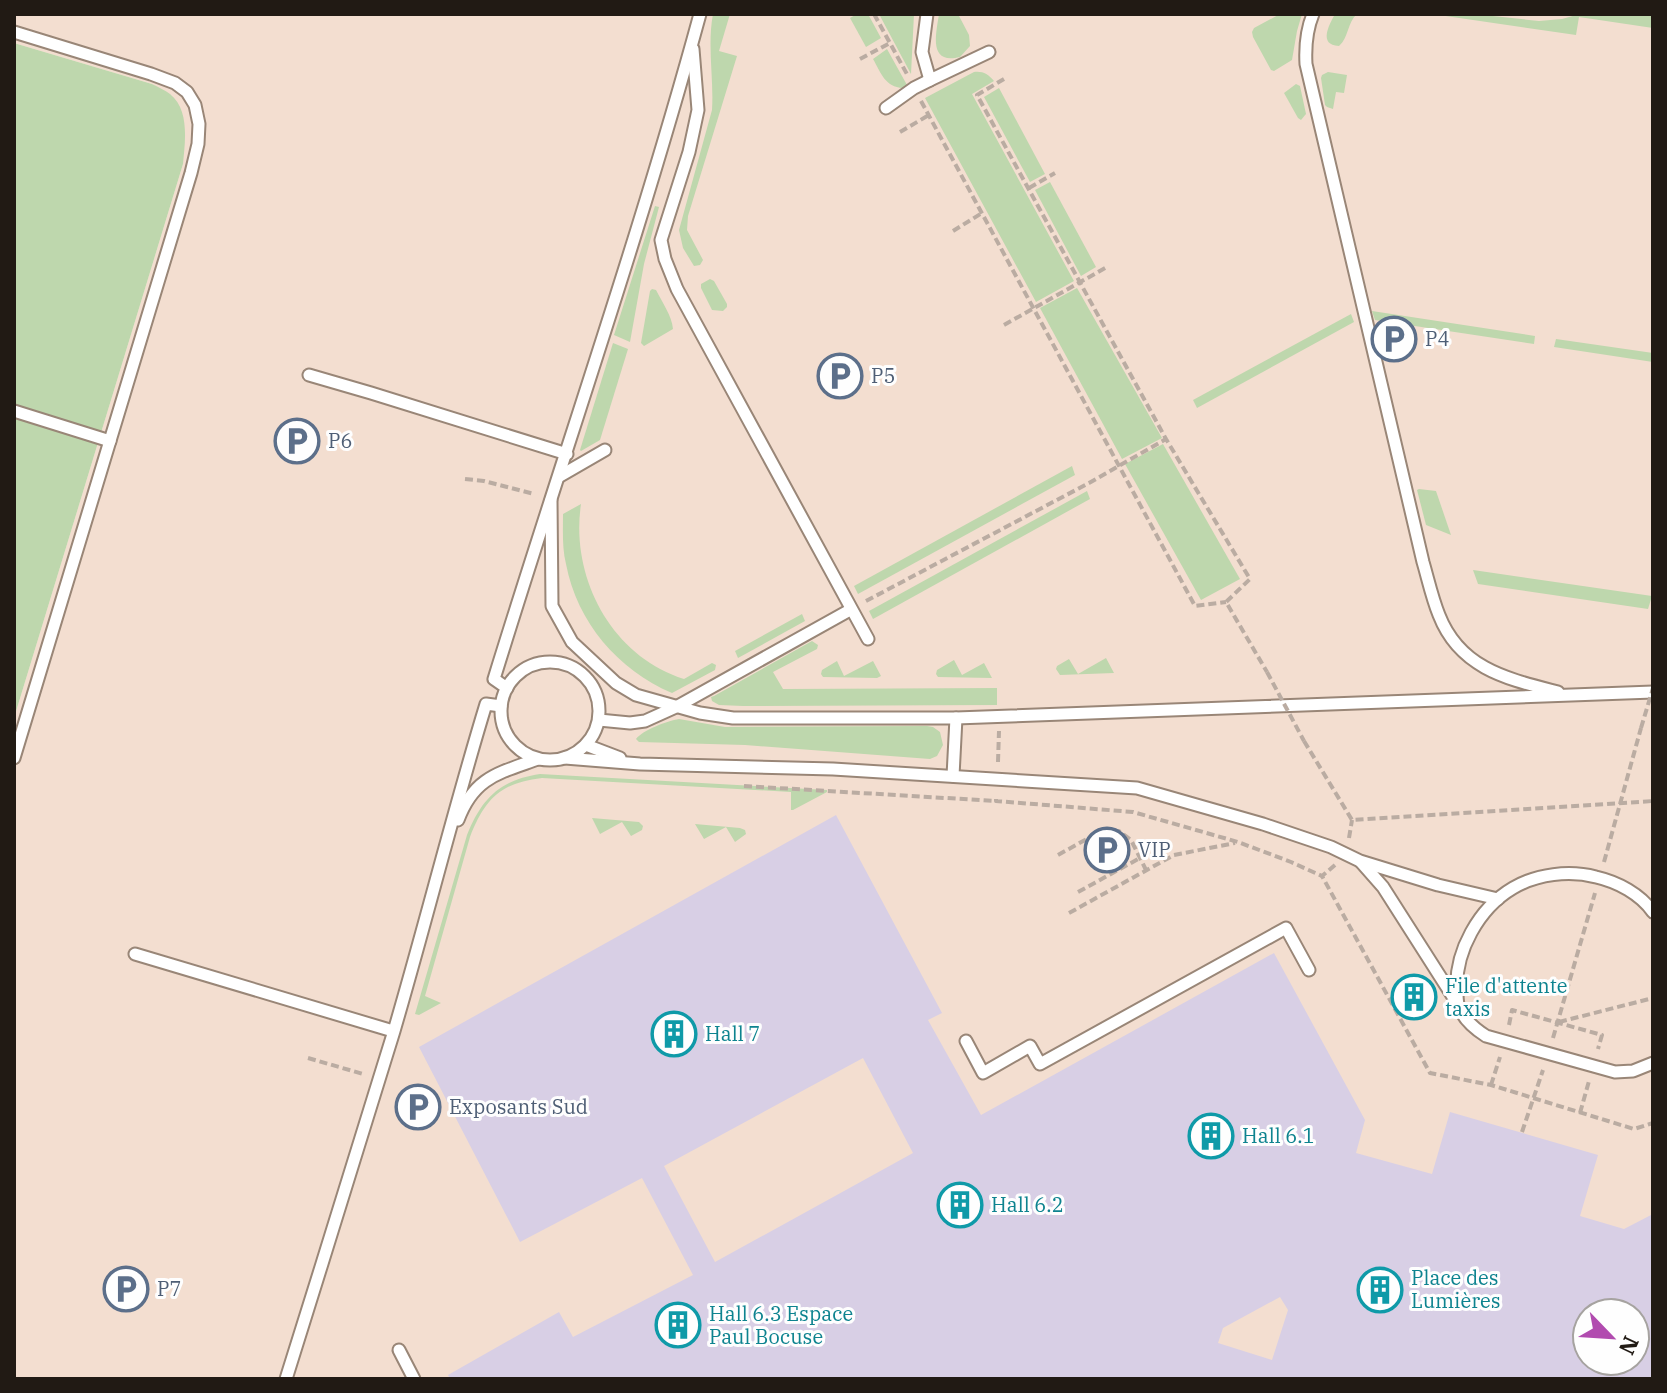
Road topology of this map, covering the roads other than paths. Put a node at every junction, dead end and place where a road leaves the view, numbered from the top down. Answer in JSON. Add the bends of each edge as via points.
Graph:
{"nodes":[{"id":1,"x":700,"y":14,"type":"edge"},
{"id":2,"x":927,"y":14,"type":"edge"},
{"id":3,"x":1313,"y":14,"type":"edge"},
{"id":4,"x":14,"y":32,"type":"edge"},
{"id":5,"x":693,"y":40,"type":"junction"},
{"id":6,"x":989,"y":52,"type":"dead end"},
{"id":7,"x":930,"y":80,"type":"junction"},
{"id":8,"x":886,"y":108,"type":"dead end"},
{"id":9,"x":309,"y":375,"type":"dead end"},
{"id":10,"x":14,"y":411,"type":"edge"},
{"id":11,"x":110,"y":441,"type":"junction"},
{"id":12,"x":605,"y":450,"type":"dead end"},
{"id":13,"x":567,"y":454,"type":"junction"},
{"id":14,"x":560,"y":476,"type":"junction"},
{"id":15,"x":551,"y":500,"type":"junction"},
{"id":16,"x":850,"y":610,"type":"junction"},
{"id":17,"x":868,"y":639,"type":"dead end"},
{"id":18,"x":494,"y":679,"type":"junction"},
{"id":19,"x":507,"y":688,"type":"junction"},
{"id":20,"x":1653,"y":690,"type":"edge"},
{"id":21,"x":1572,"y":696,"type":"junction"},
{"id":22,"x":486,"y":704,"type":"junction"},
{"id":23,"x":501,"y":706,"type":"junction"},
{"id":24,"x":676,"y":707,"type":"junction"},
{"id":25,"x":956,"y":718,"type":"junction"},
{"id":26,"x":599,"y":720,"type":"junction"},
{"id":27,"x":586,"y":745,"type":"junction"},
{"id":28,"x":14,"y":758,"type":"edge"},
{"id":29,"x":565,"y":758,"type":"junction"},
{"id":30,"x":538,"y":759,"type":"junction"},
{"id":31,"x":640,"y":764,"type":"junction"},
{"id":32,"x":953,"y":776,"type":"junction"},
{"id":33,"x":1360,"y":861,"type":"junction"},
{"id":34,"x":438,"y":874,"type":"junction"},
{"id":35,"x":1498,"y":899,"type":"junction"},
{"id":36,"x":1653,"y":912,"type":"edge"},
{"id":37,"x":135,"y":954,"type":"dead end"},
{"id":38,"x":1309,"y":970,"type":"dead end"},
{"id":39,"x":1458,"y":1005,"type":"junction"},
{"id":40,"x":393,"y":1031,"type":"junction"},
{"id":41,"x":966,"y":1041,"type":"dead end"},
{"id":42,"x":1653,"y":1063,"type":"edge"},
{"id":43,"x":399,"y":1350,"type":"dead end"},
{"id":44,"x":286,"y":1379,"type":"edge"},
{"id":45,"x":414,"y":1379,"type":"edge"}],
"edges":[{"from":1,"to":5,"type":"lane"},
{"from":2,"to":7,"type":"lane","via":[[922,52]]},
{"from":3,"to":21,"type":"lane","via":[[1306,64],[1438,614],[1456,646],[1487,670]]},
{"from":4,"to":11,"type":"lane","via":[[175,83],[195,105],[198,144],[191,173]]},
{"from":5,"to":13,"type":"lane"},
{"from":5,"to":16,"type":"lane","via":[[698,110],[661,240],[665,259]]},
{"from":6,"to":7,"type":"lane"},
{"from":7,"to":8,"type":"lane"},
{"from":9,"to":13,"type":"lane"},
{"from":10,"to":11,"type":"lane"},
{"from":11,"to":28,"type":"lane"},
{"from":12,"to":14,"type":"lane"},
{"from":13,"to":14,"type":"lane"},
{"from":14,"to":15,"type":"lane"},
{"from":15,"to":18,"type":"lane"},
{"from":15,"to":24,"type":"lane","via":[[552,606],[572,642],[616,683]]},
{"from":16,"to":17,"type":"lane"},
{"from":16,"to":24,"type":"lane"},
{"from":18,"to":19,"type":"lane"},
{"from":18,"to":22,"type":"lane"},
{"from":19,"to":23,"type":"lane"},
{"from":19,"to":26,"type":"lane","via":[[516,675],[544,662],[574,667],[595,690]]},
{"from":20,"to":21,"type":"lane"},
{"from":21,"to":25,"type":"lane"},
{"from":22,"to":23,"type":"lane"},
{"from":22,"to":34,"type":"lane"},
{"from":23,"to":30,"type":"lane","via":[[506,734],[525,754]]},
{"from":24,"to":25,"type":"lane","via":[[733,718]]},
{"from":24,"to":26,"type":"lane","via":[[645,721]]},
{"from":25,"to":32,"type":"lane"},
{"from":26,"to":27,"type":"lane"},
{"from":27,"to":29,"type":"lane"},
{"from":27,"to":31,"type":"lane"},
{"from":29,"to":30,"type":"lane"},
{"from":29,"to":31,"type":"lane"},
{"from":30,"to":34,"type":"lane","via":[[495,774],[471,794]]},
{"from":31,"to":32,"type":"lane"},
{"from":32,"to":33,"type":"lane","via":[[1137,788],[1263,824]]},
{"from":33,"to":35,"type":"lane"},
{"from":33,"to":39,"type":"lane","via":[[1383,887]]},
{"from":34,"to":40,"type":"lane"},
{"from":35,"to":36,"type":"lane","via":[[1529,880],[1581,873],[1615,883]]},
{"from":35,"to":39,"type":"lane","via":[[1467,942],[1456,981]]},
{"from":37,"to":40,"type":"lane"},
{"from":38,"to":41,"type":"lane","via":[[1286,928],[1040,1064],[1030,1046],[983,1073]]},
{"from":39,"to":42,"type":"lane","via":[[1486,1036],[1615,1072]]},
{"from":40,"to":44,"type":"lane"},
{"from":43,"to":45,"type":"lane"}]}
